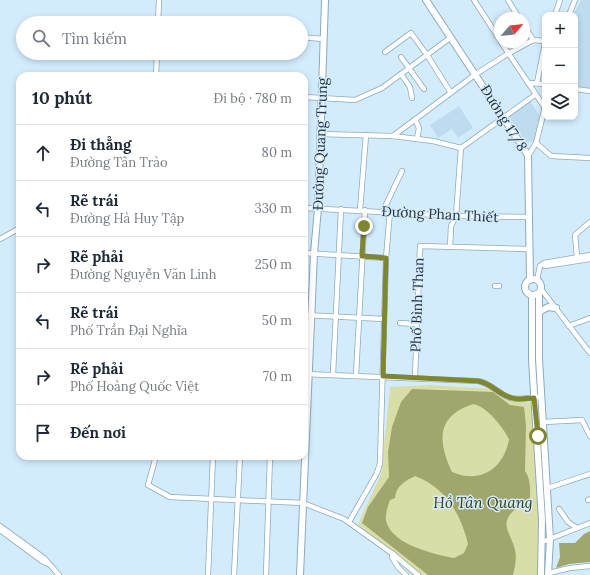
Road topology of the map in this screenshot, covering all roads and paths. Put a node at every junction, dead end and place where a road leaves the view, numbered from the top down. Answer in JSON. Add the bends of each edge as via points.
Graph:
{"nodes":[{"id":1,"x":159,"y":0,"type":"edge"},
{"id":2,"x":325,"y":0,"type":"edge"},
{"id":3,"x":426,"y":0,"type":"edge"},
{"id":4,"x":474,"y":0,"type":"edge"},
{"id":5,"x":508,"y":0,"type":"edge"},
{"id":6,"x":560,"y":0,"type":"edge"},
{"id":7,"x":573,"y":1,"type":"edge"},
{"id":8,"x":515,"y":12,"type":"edge"},
{"id":9,"x":556,"y":12,"type":"edge"},
{"id":10,"x":570,"y":12,"type":"edge"},
{"id":11,"x":158,"y":16,"type":"edge"},
{"id":12,"x":494,"y":30,"type":"edge"},
{"id":13,"x":530,"y":35,"type":"edge"},
{"id":14,"x":308,"y":38,"type":"edge"},
{"id":15,"x":450,"y":38,"type":"junction"},
{"id":16,"x":323,"y":40,"type":"junction"},
{"id":17,"x":533,"y":40,"type":"junction"},
{"id":18,"x":542,"y":42,"type":"edge"},
{"id":19,"x":506,"y":48,"type":"edge"},
{"id":20,"x":544,"y":48,"type":"edge"},
{"id":21,"x":385,"y":52,"type":"dead end"},
{"id":22,"x":509,"y":53,"type":"junction"},
{"id":23,"x":427,"y":55,"type":"junction"},
{"id":24,"x":401,"y":57,"type":"dead end"},
{"id":25,"x":157,"y":60,"type":"edge"},
{"id":26,"x":409,"y":68,"type":"junction"},
{"id":27,"x":156,"y":72,"type":"edge"},
{"id":28,"x":401,"y":74,"type":"junction"},
{"id":29,"x":476,"y":74,"type":"junction"},
{"id":30,"x":528,"y":83,"type":"junction"},
{"id":31,"x":537,"y":83,"type":"junction"},
{"id":32,"x":542,"y":84,"type":"edge"},
{"id":33,"x":424,"y":89,"type":"dead end"},
{"id":34,"x":578,"y":89,"type":"edge"},
{"id":35,"x":590,"y":91,"type":"edge"},
{"id":36,"x":451,"y":93,"type":"junction"},
{"id":37,"x":536,"y":95,"type":"junction"},
{"id":38,"x":308,"y":97,"type":"edge"},
{"id":39,"x":322,"y":98,"type":"junction"},
{"id":40,"x":412,"y":98,"type":"dead end"},
{"id":41,"x":542,"y":104,"type":"edge"},
{"id":42,"x":504,"y":116,"type":"junction"},
{"id":43,"x":415,"y":119,"type":"junction"},
{"id":44,"x":542,"y":120,"type":"edge"},
{"id":45,"x":320,"y":134,"type":"junction"},
{"id":46,"x":366,"y":135,"type":"junction"},
{"id":47,"x":394,"y":136,"type":"junction"},
{"id":48,"x":417,"y":139,"type":"junction"},
{"id":49,"x":536,"y":143,"type":"junction"},
{"id":50,"x":461,"y":148,"type":"junction"},
{"id":51,"x":528,"y":156,"type":"junction"},
{"id":52,"x":590,"y":158,"type":"edge"},
{"id":53,"x":402,"y":172,"type":"dead end"},
{"id":54,"x":308,"y":208,"type":"edge"},
{"id":55,"x":318,"y":208,"type":"junction"},
{"id":56,"x":341,"y":209,"type":"junction"},
{"id":57,"x":363,"y":210,"type":"junction"},
{"id":58,"x":383,"y":211,"type":"junction"},
{"id":59,"x":390,"y":211,"type":"junction"},
{"id":60,"x":456,"y":216,"type":"junction"},
{"id":61,"x":529,"y":218,"type":"junction"},
{"id":62,"x":590,"y":222,"type":"edge"},
{"id":63,"x":16,"y":230,"type":"edge"},
{"id":64,"x":0,"y":239,"type":"edge"},
{"id":65,"x":450,"y":247,"type":"junction"},
{"id":66,"x":530,"y":250,"type":"junction"},
{"id":67,"x":308,"y":253,"type":"edge"},
{"id":68,"x":314,"y":253,"type":"junction"},
{"id":69,"x":339,"y":256,"type":"junction"},
{"id":70,"x":362,"y":256,"type":"junction"},
{"id":71,"x":590,"y":256,"type":"edge"},
{"id":72,"x":577,"y":257,"type":"junction"},
{"id":73,"x":386,"y":258,"type":"junction"},
{"id":74,"x":541,"y":266,"type":"junction"},
{"id":75,"x":534,"y":280,"type":"junction"},
{"id":76,"x":540,"y":291,"type":"junction"},
{"id":77,"x":532,"y":295,"type":"junction"},
{"id":78,"x":556,"y":308,"type":"junction"},
{"id":79,"x":539,"y":312,"type":"junction"},
{"id":80,"x":311,"y":315,"type":"junction"},
{"id":81,"x":336,"y":317,"type":"junction"},
{"id":82,"x":360,"y":318,"type":"junction"},
{"id":83,"x":590,"y":318,"type":"edge"},
{"id":84,"x":384,"y":319,"type":"junction"},
{"id":85,"x":400,"y":323,"type":"dead end"},
{"id":86,"x":416,"y":324,"type":"junction"},
{"id":87,"x":569,"y":326,"type":"junction"},
{"id":88,"x":308,"y":329,"type":"edge"},
{"id":89,"x":590,"y":353,"type":"edge"},
{"id":90,"x":308,"y":374,"type":"edge"},
{"id":91,"x":333,"y":374,"type":"junction"},
{"id":92,"x":356,"y":376,"type":"junction"},
{"id":93,"x":383,"y":376,"type":"junction"},
{"id":94,"x":415,"y":377,"type":"junction"},
{"id":95,"x":542,"y":396,"type":"junction"},
{"id":96,"x":534,"y":398,"type":"junction"},
{"id":97,"x":544,"y":422,"type":"junction"},
{"id":98,"x":590,"y":436,"type":"edge"},
{"id":99,"x":155,"y":460,"type":"edge"},
{"id":100,"x":213,"y":460,"type":"edge"},
{"id":101,"x":240,"y":460,"type":"edge"},
{"id":102,"x":270,"y":460,"type":"edge"},
{"id":103,"x":304,"y":460,"type":"edge"},
{"id":104,"x":590,"y":474,"type":"edge"},
{"id":105,"x":548,"y":488,"type":"junction"},
{"id":106,"x":211,"y":499,"type":"junction"},
{"id":107,"x":238,"y":499,"type":"junction"},
{"id":108,"x":269,"y":500,"type":"junction"},
{"id":109,"x":303,"y":503,"type":"junction"},
{"id":110,"x":559,"y":510,"type":"dead end"},
{"id":111,"x":349,"y":522,"type":"junction"},
{"id":112,"x":590,"y":523,"type":"edge"},
{"id":113,"x":0,"y":526,"type":"edge"},
{"id":114,"x":577,"y":528,"type":"junction"},
{"id":115,"x":0,"y":530,"type":"edge"},
{"id":116,"x":9,"y":535,"type":"junction"},
{"id":117,"x":550,"y":539,"type":"junction"},
{"id":118,"x":542,"y":542,"type":"junction"},
{"id":119,"x":394,"y":554,"type":"junction"},
{"id":120,"x":590,"y":566,"type":"edge"},
{"id":121,"x":548,"y":574,"type":"edge"},
{"id":122,"x":59,"y":575,"type":"edge"},
{"id":123,"x":208,"y":575,"type":"edge"},
{"id":124,"x":234,"y":575,"type":"edge"},
{"id":125,"x":266,"y":575,"type":"edge"},
{"id":126,"x":300,"y":575,"type":"edge"},
{"id":127,"x":406,"y":575,"type":"edge"},
{"id":128,"x":418,"y":575,"type":"edge"},
{"id":129,"x":541,"y":575,"type":"edge"}],
"edges":[{"from":1,"to":11,"type":"street"},
{"from":2,"to":16,"type":"main road","name":"Đường Quang Trung"},
{"from":3,"to":15,"type":"main road","name":"Đường 17/8"},
{"from":4,"to":12,"type":"street"},
{"from":5,"to":8,"type":"street"},
{"from":6,"to":9,"type":"street"},
{"from":7,"to":10,"type":"street"},
{"from":13,"to":17,"type":"street"},
{"from":14,"to":16,"type":"street"},
{"from":15,"to":23,"type":"street"},
{"from":15,"to":29,"type":"main road","name":"Đường 17/8"},
{"from":16,"to":39,"type":"main road","name":"Đường Quang Trung"},
{"from":17,"to":18,"type":"street"},
{"from":17,"to":22,"type":"street"},
{"from":19,"to":22,"type":"street"},
{"from":20,"to":31,"type":"street"},
{"from":21,"to":23,"type":"street","via":[[411,33]]},
{"from":22,"to":29,"type":"street"},
{"from":22,"to":30,"type":"street"},
{"from":23,"to":26,"type":"street"},
{"from":23,"to":36,"type":"street"},
{"from":24,"to":26,"type":"street"},
{"from":25,"to":27,"type":"street"},
{"from":26,"to":28,"type":"street"},
{"from":26,"to":33,"type":"street"},
{"from":28,"to":39,"type":"street","via":[[382,88],[355,100]]},
{"from":28,"to":40,"type":"street","via":[[410,87]]},
{"from":29,"to":36,"type":"street"},
{"from":29,"to":42,"type":"main road","name":"Đường 17/8"},
{"from":30,"to":31,"type":"street"},
{"from":30,"to":37,"type":"street"},
{"from":31,"to":32,"type":"street"},
{"from":34,"to":35,"type":"street"},
{"from":36,"to":43,"type":"street"},
{"from":37,"to":41,"type":"street"},
{"from":37,"to":42,"type":"street"},
{"from":38,"to":39,"type":"street"},
{"from":39,"to":45,"type":"main road","name":"Đường Quang Trung"},
{"from":42,"to":50,"type":"street"},
{"from":42,"to":51,"type":"main road","name":"Đường 17/8"},
{"from":43,"to":47,"type":"street"},
{"from":43,"to":48,"type":"street","via":[[419,128]]},
{"from":44,"to":49,"type":"street"},
{"from":45,"to":46,"type":"street"},
{"from":45,"to":55,"type":"main road","name":"Đường Quang Trung"},
{"from":46,"to":47,"type":"street"},
{"from":46,"to":57,"type":"street"},
{"from":47,"to":48,"type":"street"},
{"from":48,"to":50,"type":"street"},
{"from":49,"to":51,"type":"street"},
{"from":49,"to":52,"type":"street","via":[[551,156]]},
{"from":50,"to":60,"type":"street"},
{"from":51,"to":61,"type":"main road","name":"Đường 17/8"},
{"from":53,"to":58,"type":"street"},
{"from":54,"to":55,"type":"street","name":"Đường Phan Thiết"},
{"from":55,"to":56,"type":"street","name":"Đường Phan Thiết"},
{"from":55,"to":68,"type":"main road","name":"Đường Quang Trung"},
{"from":56,"to":57,"type":"street","name":"Đường Phan Thiết"},
{"from":56,"to":69,"type":"street"},
{"from":57,"to":58,"type":"street","name":"Đường Phan Thiết"},
{"from":57,"to":70,"type":"street"},
{"from":58,"to":59,"type":"street","name":"Đường Phan Thiết"},
{"from":59,"to":60,"type":"street","name":"Đường Phan Thiết"},
{"from":59,"to":73,"type":"street"},
{"from":60,"to":61,"type":"street","name":"Đường Phan Thiết"},
{"from":60,"to":65,"type":"street","via":[[451,226]]},
{"from":61,"to":66,"type":"main road","name":"Đường 17/8"},
{"from":62,"to":72,"type":"street","via":[[575,235]]},
{"from":63,"to":64,"type":"street"},
{"from":65,"to":66,"type":"street","name":"Phố Bình Than"},
{"from":65,"to":86,"type":"street","name":"Phố Bình Than","via":[[419,247]]},
{"from":66,"to":75,"type":"main road","name":"Đường 17/8"},
{"from":67,"to":68,"type":"street"},
{"from":68,"to":69,"type":"street"},
{"from":68,"to":80,"type":"main road","name":"Đường Quang Trung"},
{"from":69,"to":70,"type":"street"},
{"from":69,"to":81,"type":"street"},
{"from":70,"to":73,"type":"street"},
{"from":70,"to":82,"type":"street"},
{"from":71,"to":72,"type":"street"},
{"from":71,"to":74,"type":"street"},
{"from":72,"to":74,"type":"street","via":[[544,263]]},
{"from":73,"to":84,"type":"street"},
{"from":74,"to":75,"type":"street"},
{"from":75,"to":76,"type":"main road","via":[[540,284]]},
{"from":75,"to":77,"type":"main road","via":[[526,287],[527,292]]},
{"from":76,"to":77,"type":"main road"},
{"from":76,"to":78,"type":"street"},
{"from":76,"to":79,"type":"main road"},
{"from":77,"to":96,"type":"main road"},
{"from":78,"to":79,"type":"main road","via":[[548,307]]},
{"from":78,"to":87,"type":"street"},
{"from":79,"to":95,"type":"main road"},
{"from":80,"to":81,"type":"street"},
{"from":80,"to":88,"type":"main road","name":"Đường Quang Trung"},
{"from":81,"to":82,"type":"street"},
{"from":81,"to":91,"type":"street"},
{"from":82,"to":84,"type":"street"},
{"from":82,"to":92,"type":"street"},
{"from":83,"to":87,"type":"street"},
{"from":84,"to":93,"type":"street"},
{"from":85,"to":86,"type":"street"},
{"from":86,"to":94,"type":"street","name":"Phố Bình Than"},
{"from":87,"to":89,"type":"street"},
{"from":90,"to":91,"type":"street"},
{"from":91,"to":92,"type":"street"},
{"from":92,"to":93,"type":"street"},
{"from":93,"to":94,"type":"street"},
{"from":93,"to":111,"type":"street","via":[[378,468]]},
{"from":94,"to":96,"type":"street","via":[[478,381],[489,384],[509,398]]},
{"from":95,"to":96,"type":"street"},
{"from":95,"to":97,"type":"main road"},
{"from":96,"to":118,"type":"main road"},
{"from":97,"to":98,"type":"street","via":[[582,420]]},
{"from":97,"to":105,"type":"main road"},
{"from":99,"to":106,"type":"street","via":[[148,485],[170,497]]},
{"from":100,"to":106,"type":"street"},
{"from":101,"to":107,"type":"street"},
{"from":102,"to":108,"type":"street"},
{"from":103,"to":109,"type":"main road","name":"Đường Quang Trung"},
{"from":104,"to":105,"type":"street"},
{"from":105,"to":117,"type":"main road"},
{"from":106,"to":107,"type":"street"},
{"from":106,"to":123,"type":"street"},
{"from":107,"to":108,"type":"street"},
{"from":107,"to":124,"type":"street"},
{"from":108,"to":109,"type":"street"},
{"from":108,"to":125,"type":"street"},
{"from":109,"to":111,"type":"street"},
{"from":109,"to":126,"type":"main road","name":"Đường Quang Trung"},
{"from":110,"to":114,"type":"street","via":[[568,522]]},
{"from":111,"to":119,"type":"street"},
{"from":112,"to":114,"type":"street"},
{"from":113,"to":116,"type":"street"},
{"from":114,"to":117,"type":"street"},
{"from":115,"to":116,"type":"street"},
{"from":116,"to":122,"type":"street","via":[[44,558]]},
{"from":117,"to":118,"type":"street"},
{"from":117,"to":121,"type":"main road"},
{"from":118,"to":129,"type":"main road"},
{"from":119,"to":127,"type":"street","via":[[392,557]]},
{"from":119,"to":128,"type":"street"},
{"from":120,"to":121,"type":"street"}]}
